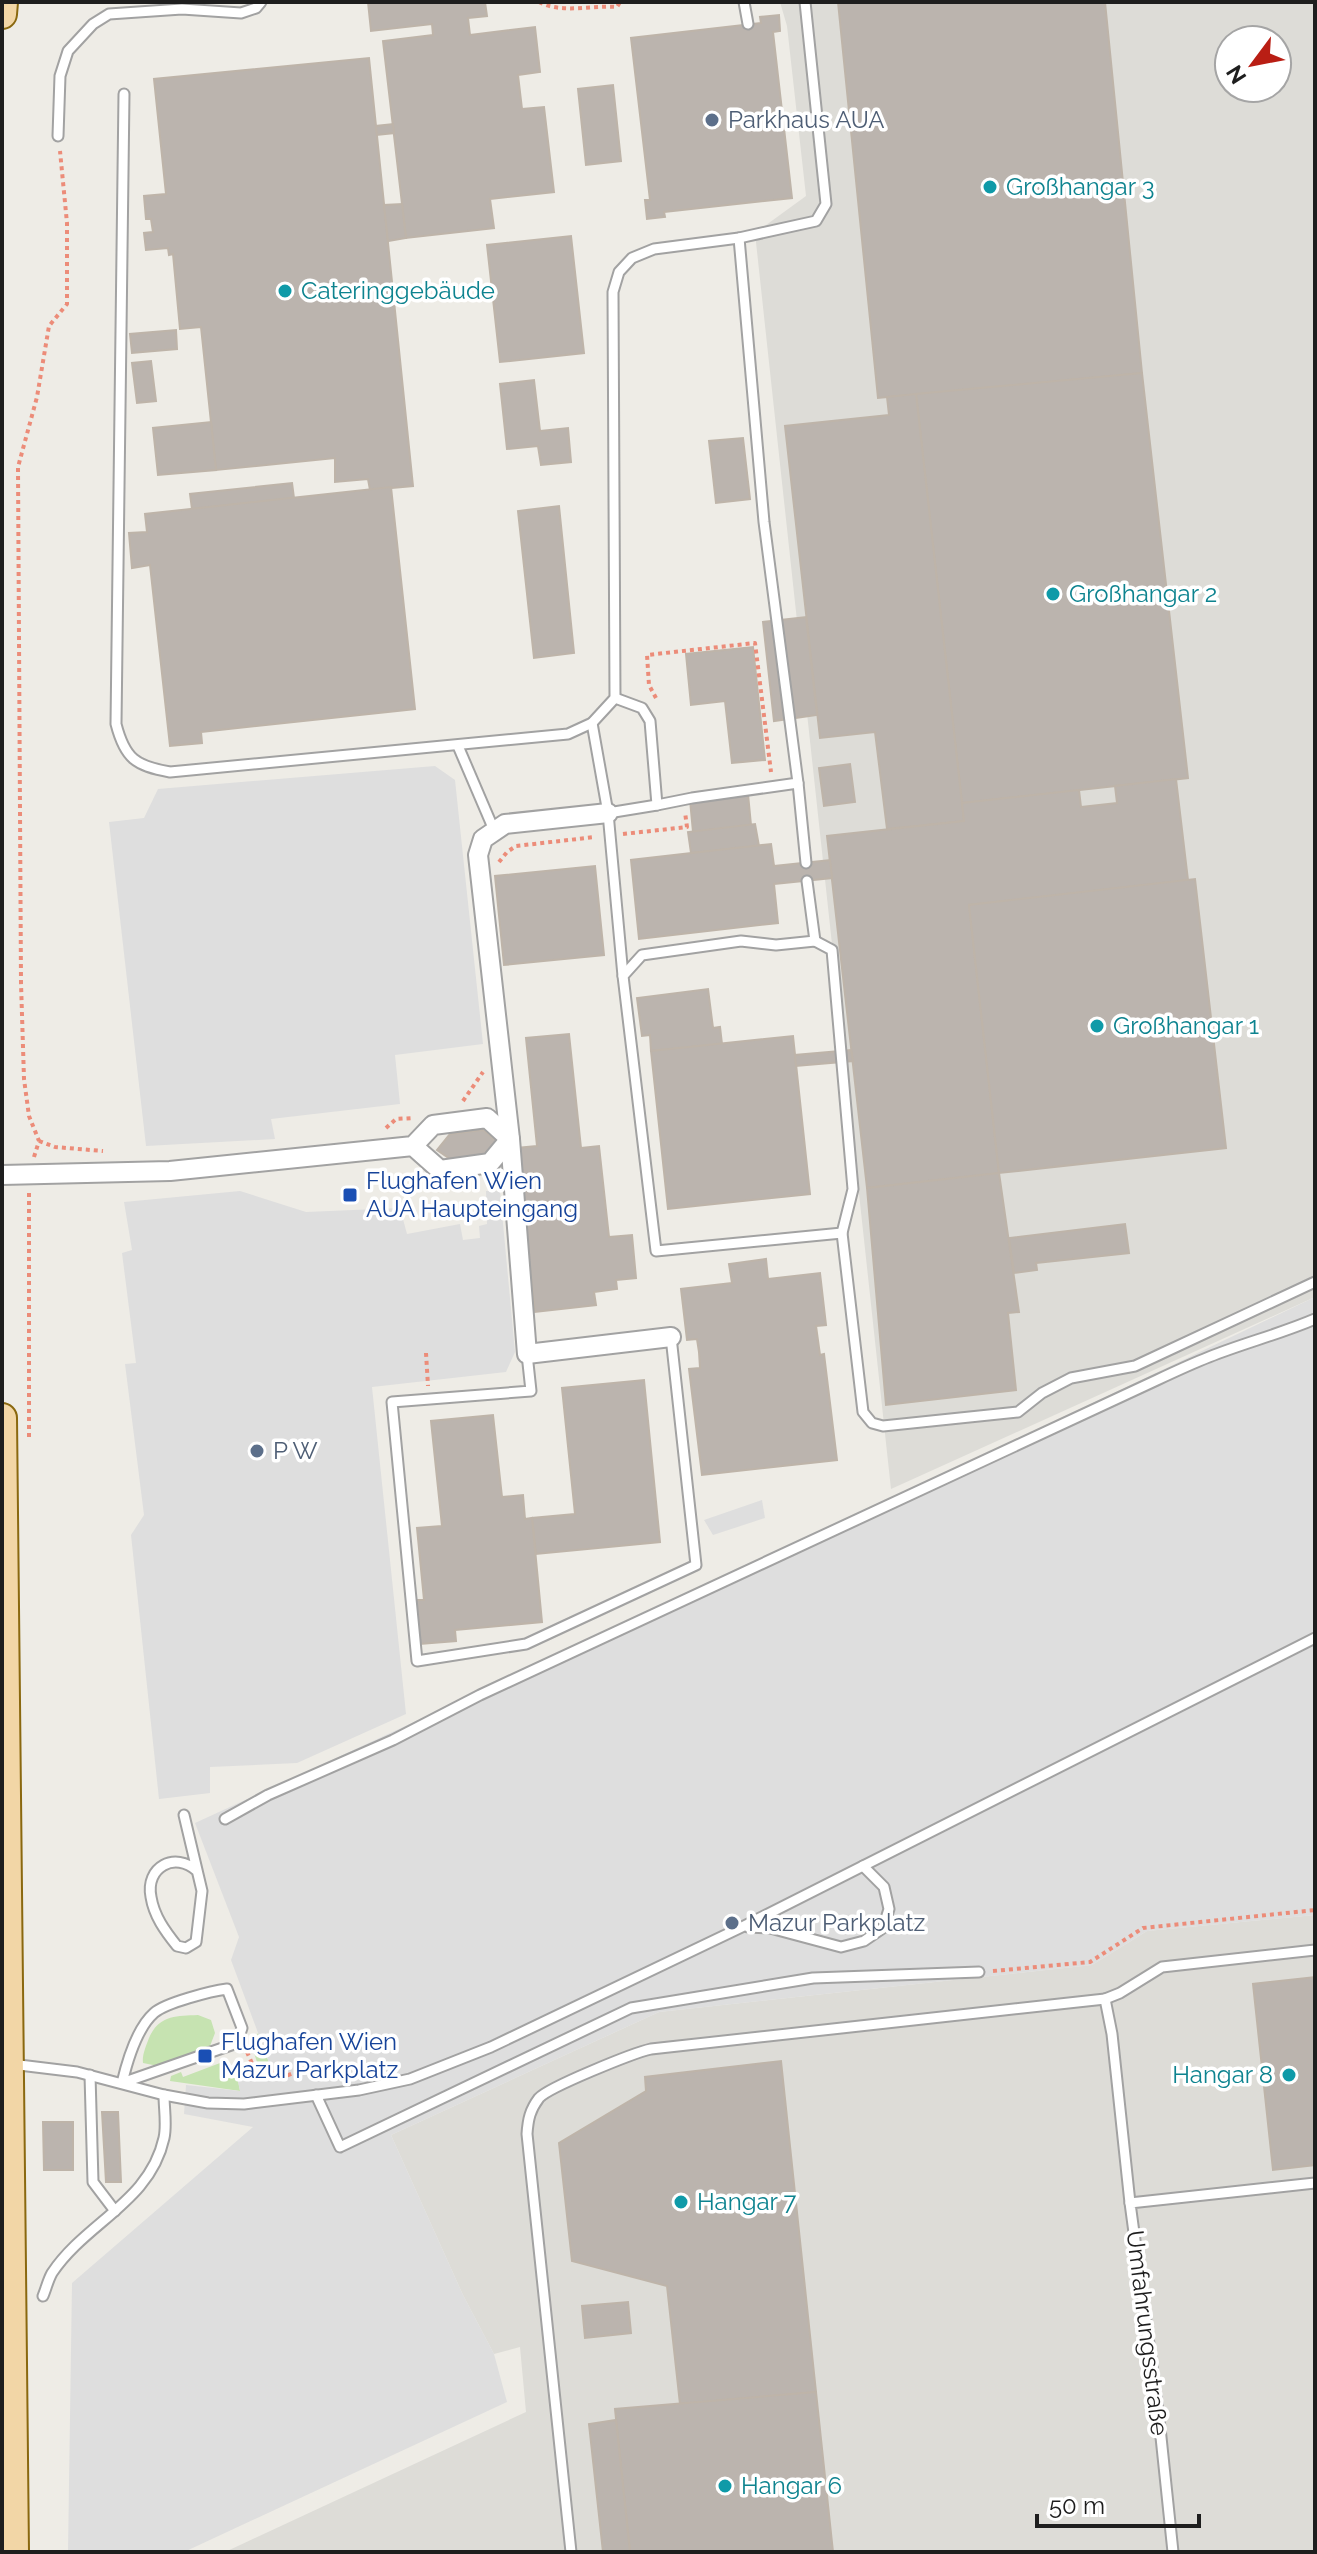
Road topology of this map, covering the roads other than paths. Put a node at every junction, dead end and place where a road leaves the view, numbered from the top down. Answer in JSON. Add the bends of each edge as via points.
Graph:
{"nodes":[{"id":1,"x":3,"y":2,"type":"edge"},
{"id":2,"x":261,"y":2,"type":"edge"},
{"id":3,"x":744,"y":2,"type":"edge"},
{"id":4,"x":805,"y":2,"type":"edge"},
{"id":5,"x":2,"y":14,"type":"edge"},
{"id":6,"x":748,"y":24,"type":"dead end"},
{"id":7,"x":124,"y":94,"type":"dead end"},
{"id":8,"x":58,"y":136,"type":"road end"},
{"id":9,"x":739,"y":238,"type":"junction"},
{"id":10,"x":615,"y":698,"type":"junction"},
{"id":11,"x":592,"y":723,"type":"junction"},
{"id":12,"x":458,"y":746,"type":"junction"},
{"id":13,"x":798,"y":783,"type":"junction"},
{"id":14,"x":657,"y":805,"type":"junction"},
{"id":15,"x":608,"y":813,"type":"junction"},
{"id":16,"x":494,"y":830,"type":"junction"},
{"id":17,"x":806,"y":863,"type":"dead end"},
{"id":18,"x":807,"y":881,"type":"dead end"},
{"id":19,"x":815,"y":941,"type":"junction"},
{"id":20,"x":623,"y":976,"type":"junction"},
{"id":21,"x":510,"y":1139,"type":"junction"},
{"id":22,"x":413,"y":1146,"type":"junction"},
{"id":23,"x":2,"y":1175,"type":"edge"},
{"id":24,"x":842,"y":1233,"type":"junction"},
{"id":25,"x":1315,"y":1282,"type":"edge"},
{"id":26,"x":1315,"y":1319,"type":"edge"},
{"id":27,"x":671,"y":1337,"type":"joint"},
{"id":28,"x":527,"y":1354,"type":"junction"},
{"id":29,"x":2,"y":1418,"type":"edge"},
{"id":30,"x":1315,"y":1638,"type":"edge"},
{"id":31,"x":184,"y":1815,"type":"dead end"},
{"id":32,"x":225,"y":1819,"type":"dead end"},
{"id":33,"x":863,"y":1866,"type":"junction"},
{"id":34,"x":197,"y":1871,"type":"junction"},
{"id":35,"x":744,"y":1926,"type":"junction"},
{"id":36,"x":1315,"y":1950,"type":"edge"},
{"id":37,"x":979,"y":1972,"type":"road end"},
{"id":38,"x":1105,"y":1999,"type":"junction"},
{"id":39,"x":9,"y":2064,"type":"junction"},
{"id":40,"x":90,"y":2075,"type":"junction"},
{"id":41,"x":122,"y":2083,"type":"junction"},
{"id":42,"x":164,"y":2095,"type":"junction"},
{"id":43,"x":316,"y":2095,"type":"junction"},
{"id":44,"x":1315,"y":2183,"type":"edge"},
{"id":45,"x":1130,"y":2203,"type":"junction"},
{"id":46,"x":115,"y":2211,"type":"junction"},
{"id":47,"x":43,"y":2296,"type":"dead end"},
{"id":48,"x":14,"y":2552,"type":"edge"},
{"id":49,"x":571,"y":2552,"type":"edge"},
{"id":50,"x":1173,"y":2552,"type":"edge"}],
"edges":[{"from":1,"to":5,"type":"main road"},
{"from":2,"to":8,"type":"lane","via":[[241,13],[109,14],[93,24],[68,51],[60,76]]},
{"from":3,"to":6,"type":"lane"},
{"from":4,"to":9,"type":"lane","via":[[826,204],[816,221]]},
{"from":7,"to":12,"type":"lane","via":[[119,737],[144,767],[170,772]]},
{"from":9,"to":10,"type":"lane","via":[[643,253],[619,272],[613,292]]},
{"from":9,"to":13,"type":"lane","via":[[764,522]]},
{"from":10,"to":11,"type":"lane"},
{"from":10,"to":14,"type":"lane","via":[[642,708],[650,721]]},
{"from":11,"to":12,"type":"lane","via":[[568,734]]},
{"from":11,"to":15,"type":"lane"},
{"from":12,"to":16,"type":"lane"},
{"from":13,"to":14,"type":"lane"},
{"from":13,"to":17,"type":"lane"},
{"from":14,"to":15,"type":"lane"},
{"from":15,"to":16,"type":"street","via":[[505,824]]},
{"from":15,"to":20,"type":"lane"},
{"from":16,"to":21,"type":"street","via":[[483,839],[478,855]]},
{"from":18,"to":19,"type":"lane"},
{"from":19,"to":20,"type":"lane","via":[[741,941],[642,955]]},
{"from":19,"to":24,"type":"lane","via":[[832,950],[853,1189]]},
{"from":20,"to":24,"type":"lane","via":[[656,1251]]},
{"from":21,"to":22,"type":"street","via":[[487,1118],[433,1125]]},
{"from":21,"to":22,"type":"street","via":[[490,1163],[440,1170]]},
{"from":21,"to":28,"type":"street"},
{"from":22,"to":23,"type":"street","via":[[170,1171]]},
{"from":24,"to":25,"type":"lane","via":[[863,1412],[883,1426],[1018,1412],[1071,1378],[1135,1366]]},
{"from":26,"to":32,"type":"lane","via":[[1183,1369],[492,1689]]},
{"from":27,"to":28,"type":"street"},
{"from":27,"to":28,"type":"lane","via":[[696,1565],[526,1644],[417,1661],[392,1402],[531,1391]]},
{"from":29,"to":39,"type":"main road"},
{"from":30,"to":33,"type":"lane"},
{"from":31,"to":34,"type":"lane"},
{"from":33,"to":35,"type":"lane"},
{"from":33,"to":35,"type":"lane","via":[[884,1887],[889,1909],[883,1928],[864,1941],[841,1947]]},
{"from":34,"to":34,"type":"lane","via":[[173,1861],[153,1872],[151,1883],[160,1923],[177,1946],[186,1948],[196,1942],[202,1891]]},
{"from":35,"to":43,"type":"lane","via":[[436,2069],[410,2079]]},
{"from":36,"to":38,"type":"lane","via":[[1162,1967]]},
{"from":37,"to":43,"type":"lane","via":[[813,1978],[631,2008],[340,2147]]},
{"from":38,"to":45,"type":"lane"},
{"from":38,"to":49,"type":"lane","via":[[651,2049],[541,2095],[528,2115],[527,2134]]},
{"from":39,"to":40,"type":"lane"},
{"from":39,"to":48,"type":"main road"},
{"from":40,"to":41,"type":"lane"},
{"from":40,"to":46,"type":"lane","via":[[93,2182]]},
{"from":41,"to":41,"type":"lane","via":[[237,2043],[242,2028],[227,1989],[154,2012],[135,2042]]},
{"from":41,"to":42,"type":"lane"},
{"from":42,"to":43,"type":"lane","via":[[244,2104]]},
{"from":42,"to":46,"type":"lane","via":[[165,2135],[156,2166]]},
{"from":44,"to":45,"type":"lane","name":"Umfahrungsstraße"},
{"from":45,"to":50,"type":"lane","name":"Umfahrungsstraße"},
{"from":46,"to":47,"type":"lane","via":[[51,2274]]}]}
